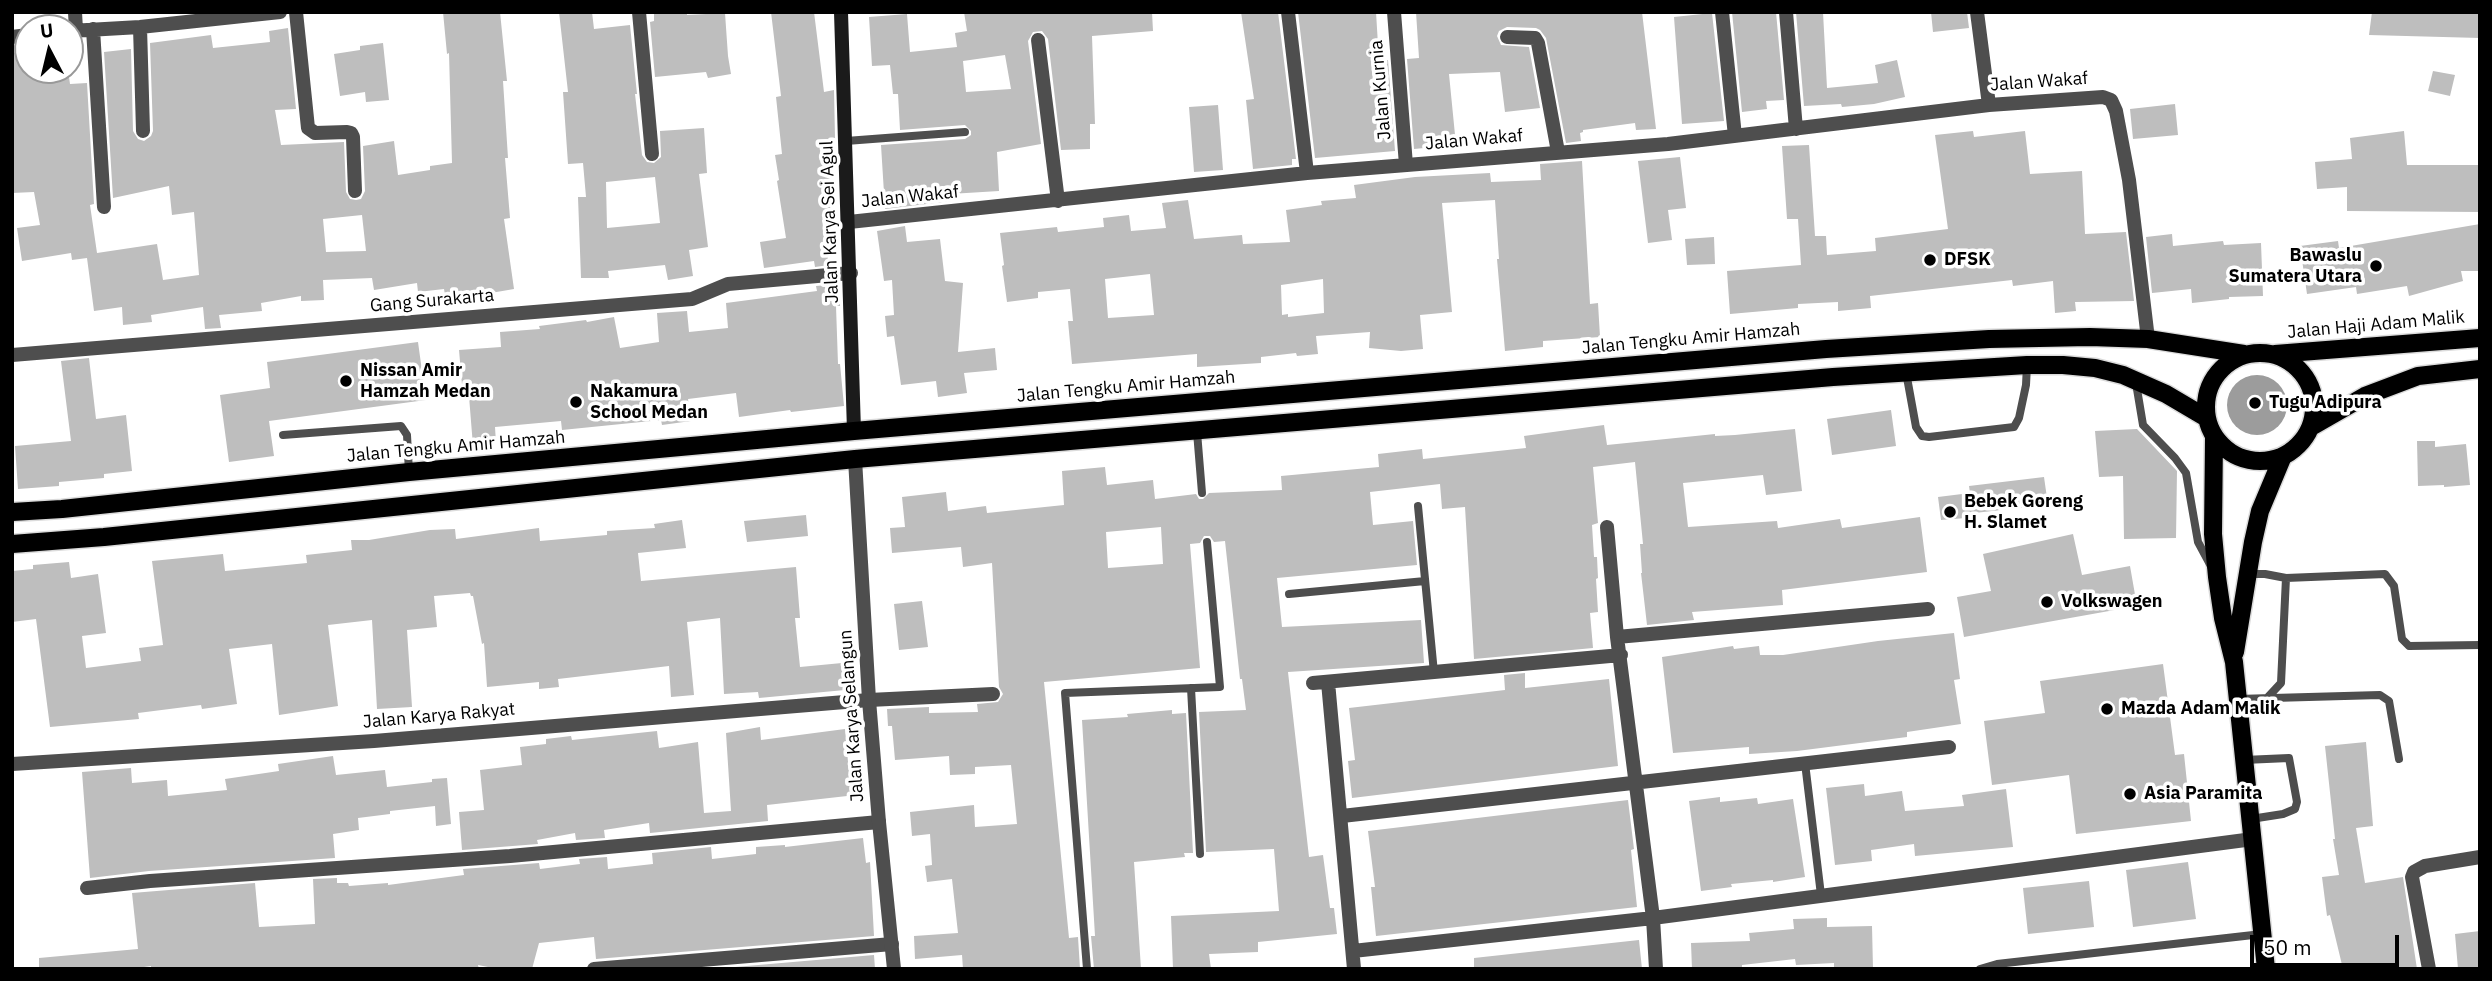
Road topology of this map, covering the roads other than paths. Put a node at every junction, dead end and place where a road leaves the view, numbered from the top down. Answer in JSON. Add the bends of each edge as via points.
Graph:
{"nodes":[{"id":1,"x":280,"y":12,"type":"edge"},
{"id":2,"x":296,"y":12,"type":"edge"},
{"id":3,"x":639,"y":12,"type":"edge"},
{"id":4,"x":841,"y":12,"type":"edge"},
{"id":5,"x":1288,"y":12,"type":"edge"},
{"id":6,"x":1394,"y":12,"type":"edge"},
{"id":7,"x":1722,"y":12,"type":"edge"},
{"id":8,"x":1786,"y":12,"type":"edge"},
{"id":9,"x":1977,"y":12,"type":"edge"},
{"id":10,"x":166,"y":17,"type":"edge"},
{"id":11,"x":140,"y":27,"type":"junction"},
{"id":12,"x":93,"y":29,"type":"junction"},
{"id":13,"x":84,"y":30,"type":"edge"},
{"id":14,"x":1507,"y":37,"type":"dead end"},
{"id":15,"x":1038,"y":40,"type":"dead end"},
{"id":16,"x":1989,"y":105,"type":"junction"},
{"id":17,"x":1796,"y":129,"type":"junction"},
{"id":18,"x":143,"y":131,"type":"dead end"},
{"id":19,"x":965,"y":132,"type":"dead end"},
{"id":20,"x":1735,"y":136,"type":"junction"},
{"id":21,"x":846,"y":141,"type":"junction"},
{"id":22,"x":1558,"y":152,"type":"junction"},
{"id":23,"x":652,"y":154,"type":"dead end"},
{"id":24,"x":1406,"y":165,"type":"junction"},
{"id":25,"x":1307,"y":173,"type":"junction"},
{"id":26,"x":355,"y":191,"type":"dead end"},
{"id":27,"x":1058,"y":201,"type":"junction"},
{"id":28,"x":104,"y":207,"type":"dead end"},
{"id":29,"x":849,"y":222,"type":"junction"},
{"id":30,"x":851,"y":273,"type":"junction"},
{"id":31,"x":2480,"y":338,"type":"edge"},
{"id":32,"x":2148,"y":339,"type":"junction"},
{"id":33,"x":2244,"y":354,"type":"junction"},
{"id":34,"x":2275,"y":354,"type":"junction"},
{"id":35,"x":12,"y":355,"type":"edge"},
{"id":36,"x":2027,"y":365,"type":"junction"},
{"id":37,"x":2480,"y":369,"type":"edge"},
{"id":38,"x":1906,"y":372,"type":"junction"},
{"id":39,"x":1451,"y":380,"type":"junction"},
{"id":40,"x":2136,"y":380,"type":"junction"},
{"id":41,"x":1453,"y":408,"type":"junction"},
{"id":42,"x":2205,"y":417,"type":"junction"},
{"id":43,"x":2311,"y":427,"type":"junction"},
{"id":44,"x":854,"y":431,"type":"junction"},
{"id":45,"x":1197,"y":432,"type":"junction"},
{"id":46,"x":284,"y":435,"type":"dead end"},
{"id":47,"x":2214,"y":438,"type":"junction"},
{"id":48,"x":2283,"y":456,"type":"junction"},
{"id":49,"x":855,"y":459,"type":"junction"},
{"id":50,"x":409,"y":472,"type":"junction"},
{"id":51,"x":267,"y":487,"type":"junction"},
{"id":52,"x":1202,"y":493,"type":"dead end"},
{"id":53,"x":1418,"y":506,"type":"dead end"},
{"id":54,"x":62,"y":509,"type":"junction"},
{"id":55,"x":12,"y":512,"type":"edge"},
{"id":56,"x":272,"y":520,"type":"junction"},
{"id":57,"x":1606,"y":527,"type":"dead end"},
{"id":58,"x":67,"y":541,"type":"junction"},
{"id":59,"x":1207,"y":542,"type":"dead end"},
{"id":60,"x":12,"y":544,"type":"edge"},
{"id":61,"x":2246,"y":574,"type":"junction"},
{"id":62,"x":2217,"y":577,"type":"junction"},
{"id":63,"x":2286,"y":578,"type":"junction"},
{"id":64,"x":1425,"y":581,"type":"junction"},
{"id":65,"x":1289,"y":594,"type":"dead end"},
{"id":66,"x":1928,"y":609,"type":"dead end"},
{"id":67,"x":1617,"y":637,"type":"junction"},
{"id":68,"x":2480,"y":645,"type":"edge"},
{"id":69,"x":1621,"y":655,"type":"junction"},
{"id":70,"x":2234,"y":662,"type":"junction"},
{"id":71,"x":1434,"y":673,"type":"junction"},
{"id":72,"x":1191,"y":688,"type":"junction"},
{"id":73,"x":993,"y":694,"type":"dead end"},
{"id":74,"x":2268,"y":697,"type":"junction"},
{"id":75,"x":2237,"y":699,"type":"junction"},
{"id":76,"x":869,"y":700,"type":"junction"},
{"id":77,"x":1949,"y":747,"type":"dead end"},
{"id":78,"x":2399,"y":759,"type":"dead end"},
{"id":79,"x":2244,"y":760,"type":"junction"},
{"id":80,"x":1805,"y":763,"type":"junction"},
{"id":81,"x":12,"y":764,"type":"edge"},
{"id":82,"x":1637,"y":783,"type":"junction"},
{"id":83,"x":1342,"y":816,"type":"junction"},
{"id":84,"x":2250,"y":819,"type":"junction"},
{"id":85,"x":879,"y":822,"type":"junction"},
{"id":86,"x":2253,"y":839,"type":"junction"},
{"id":87,"x":1200,"y":854,"type":"dead end"},
{"id":88,"x":2480,"y":857,"type":"edge"},
{"id":89,"x":86,"y":888,"type":"dead end"},
{"id":90,"x":1821,"y":895,"type":"junction"},
{"id":91,"x":1653,"y":918,"type":"junction"},
{"id":92,"x":2263,"y":934,"type":"junction"},
{"id":93,"x":892,"y":944,"type":"junction"},
{"id":94,"x":1353,"y":951,"type":"junction"},
{"id":95,"x":594,"y":969,"type":"edge"},
{"id":96,"x":894,"y":969,"type":"edge"},
{"id":97,"x":1087,"y":969,"type":"edge"},
{"id":98,"x":1354,"y":969,"type":"edge"},
{"id":99,"x":1656,"y":969,"type":"edge"},
{"id":100,"x":1980,"y":969,"type":"edge"},
{"id":101,"x":2266,"y":969,"type":"edge"},
{"id":102,"x":2429,"y":969,"type":"edge"}],
"edges":[{"from":1,"to":10,"type":"street"},
{"from":2,"to":26,"type":"street","via":[[308,128],[315,133],[351,133]]},
{"from":3,"to":23,"type":"street"},
{"from":4,"to":21,"type":"main road","name":"Jalan Karya Sei Agul"},
{"from":5,"to":25,"type":"street"},
{"from":6,"to":24,"type":"street","name":"Jalan Kurnia"},
{"from":7,"to":20,"type":"street"},
{"from":8,"to":17,"type":"street"},
{"from":9,"to":16,"type":"street"},
{"from":10,"to":11,"type":"street"},
{"from":11,"to":12,"type":"street"},
{"from":11,"to":18,"type":"street"},
{"from":12,"to":13,"type":"street"},
{"from":12,"to":28,"type":"street"},
{"from":14,"to":22,"type":"street","via":[[1535,38],[1538,43]]},
{"from":15,"to":27,"type":"street"},
{"from":16,"to":17,"type":"street","name":"Jalan Wakaf"},
{"from":16,"to":32,"type":"street","name":"Jalan Wakaf","via":[[2103,97],[2114,104],[2129,180]]},
{"from":17,"to":20,"type":"street","name":"Jalan Wakaf"},
{"from":19,"to":21,"type":"lane"},
{"from":20,"to":22,"type":"street","name":"Jalan Wakaf"},
{"from":21,"to":29,"type":"main road","name":"Jalan Karya Sei Agul"},
{"from":22,"to":24,"type":"street","name":"Jalan Wakaf"},
{"from":24,"to":25,"type":"street","name":"Jalan Wakaf"},
{"from":25,"to":27,"type":"street","name":"Jalan Wakaf"},
{"from":27,"to":29,"type":"street","name":"Jalan Wakaf"},
{"from":29,"to":30,"type":"main road","name":"Jalan Karya Sei Agul"},
{"from":30,"to":35,"type":"street","name":"Gang Surakarta","via":[[728,284],[691,299]]},
{"from":30,"to":44,"type":"main road","name":"Jalan Karya Sei Agul"},
{"from":31,"to":34,"type":"main road","name":"Jalan Haji Adam Malik"},
{"from":32,"to":33,"type":"main road","name":"Jalan Tengku Amir Hamzah"},
{"from":32,"to":39,"type":"main road","name":"Jalan Tengku Amir Hamzah","via":[[1989,339]]},
{"from":33,"to":34,"type":"main road"},
{"from":33,"to":42,"type":"main road","via":[[2221,368],[2207,390]]},
{"from":34,"to":43,"type":"main road","via":[[2295,365],[2309,383],[2315,404]]},
{"from":36,"to":38,"type":"main road"},
{"from":36,"to":38,"type":"lane","via":[[2014,427],[1929,437],[1916,427]]},
{"from":36,"to":40,"type":"main road","via":[[2095,368]]},
{"from":37,"to":43,"type":"main road","via":[[2418,376],[2365,397]]},
{"from":38,"to":41,"type":"main road"},
{"from":39,"to":41,"type":"main road"},
{"from":39,"to":44,"type":"main road","name":"Jalan Tengku Amir Hamzah"},
{"from":40,"to":42,"type":"main road"},
{"from":40,"to":62,"type":"lane","via":[[2141,421],[2186,473],[2201,551]]},
{"from":41,"to":45,"type":"main road"},
{"from":42,"to":47,"type":"main road"},
{"from":43,"to":48,"type":"main road","via":[[2300,444]]},
{"from":44,"to":50,"type":"main road","name":"Jalan Tengku Amir Hamzah"},
{"from":45,"to":49,"type":"main road"},
{"from":45,"to":52,"type":"lane"},
{"from":46,"to":50,"type":"lane","via":[[401,426],[407,435]]},
{"from":47,"to":48,"type":"main road","via":[[2227,452],[2245,460]]},
{"from":47,"to":62,"type":"main road"},
{"from":48,"to":61,"type":"main road","via":[[2260,511]]},
{"from":49,"to":56,"type":"main road"},
{"from":49,"to":76,"type":"street","name":"Jalan Karya Selangun"},
{"from":50,"to":51,"type":"main road","name":"Jalan Tengku Amir Hamzah"},
{"from":51,"to":54,"type":"main road","name":"Jalan Tengku Amir Hamzah"},
{"from":51,"to":56,"type":"main road"},
{"from":53,"to":64,"type":"lane"},
{"from":54,"to":55,"type":"main road","name":"Jalan Tengku Amir Hamzah"},
{"from":54,"to":58,"type":"main road"},
{"from":56,"to":58,"type":"main road"},
{"from":57,"to":67,"type":"street"},
{"from":58,"to":60,"type":"main road"},
{"from":59,"to":72,"type":"lane","via":[[1220,687]]},
{"from":61,"to":63,"type":"lane"},
{"from":61,"to":70,"type":"main road"},
{"from":62,"to":70,"type":"main road"},
{"from":63,"to":68,"type":"lane","via":[[2385,574],[2394,586],[2402,639],[2409,646]]},
{"from":63,"to":74,"type":"lane","via":[[2281,683]]},
{"from":64,"to":65,"type":"lane"},
{"from":64,"to":71,"type":"lane"},
{"from":66,"to":67,"type":"street"},
{"from":67,"to":69,"type":"street"},
{"from":69,"to":71,"type":"street"},
{"from":69,"to":82,"type":"street"},
{"from":70,"to":75,"type":"main road"},
{"from":71,"to":83,"type":"street","via":[[1320,683]]},
{"from":72,"to":87,"type":"lane"},
{"from":72,"to":97,"type":"lane","via":[[1065,693]]},
{"from":73,"to":76,"type":"street","name":"Jalan Karya Rakyat"},
{"from":74,"to":75,"type":"lane"},
{"from":74,"to":78,"type":"lane","via":[[2380,695],[2389,701]]},
{"from":75,"to":79,"type":"main road"},
{"from":76,"to":81,"type":"street","name":"Jalan Karya Rakyat","via":[[373,741]]},
{"from":76,"to":85,"type":"street","name":"Jalan Karya Selangun"},
{"from":77,"to":80,"type":"street"},
{"from":79,"to":84,"type":"main road"},
{"from":79,"to":84,"type":"lane","via":[[2289,758],[2297,802],[2292,811]]},
{"from":80,"to":82,"type":"street"},
{"from":80,"to":90,"type":"lane"},
{"from":82,"to":83,"type":"street"},
{"from":82,"to":91,"type":"street"},
{"from":83,"to":94,"type":"street"},
{"from":84,"to":86,"type":"main road"},
{"from":85,"to":89,"type":"street"},
{"from":85,"to":93,"type":"street","name":"Jalan Karya Selangun"},
{"from":86,"to":90,"type":"street"},
{"from":86,"to":92,"type":"main road"},
{"from":88,"to":102,"type":"street","via":[[2414,872]]},
{"from":90,"to":91,"type":"street"},
{"from":91,"to":94,"type":"street"},
{"from":91,"to":99,"type":"street"},
{"from":92,"to":100,"type":"lane"},
{"from":92,"to":101,"type":"main road"},
{"from":93,"to":95,"type":"street"},
{"from":93,"to":96,"type":"street","name":"Jalan Karya Selangun"},
{"from":94,"to":98,"type":"street"}]}
